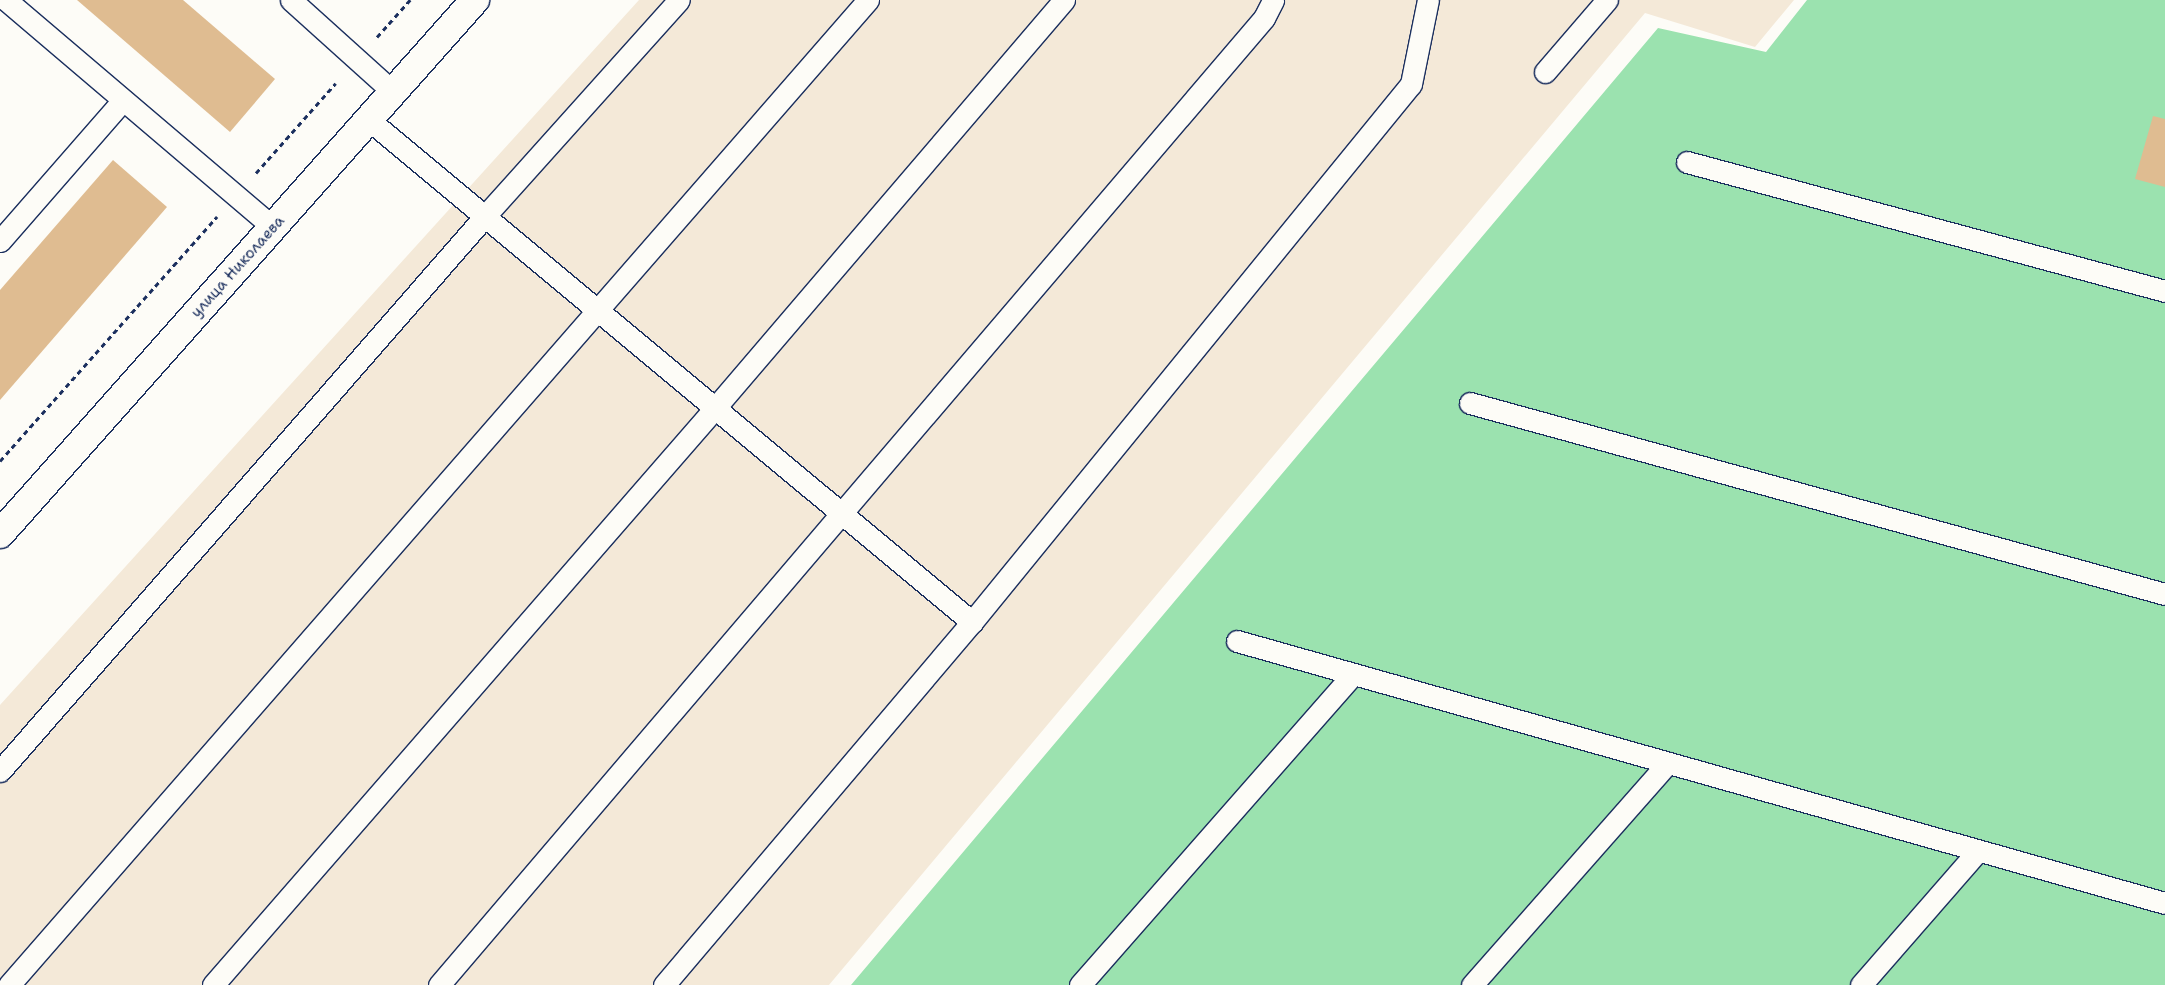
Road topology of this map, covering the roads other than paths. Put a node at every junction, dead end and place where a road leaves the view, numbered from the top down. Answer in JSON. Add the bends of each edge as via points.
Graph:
{"nodes":[{"id":1,"x":6,"y":0,"type":"edge"},
{"id":2,"x":292,"y":0,"type":"edge"},
{"id":3,"x":476,"y":0,"type":"edge"},
{"id":4,"x":679,"y":0,"type":"edge"},
{"id":5,"x":868,"y":0,"type":"edge"},
{"id":6,"x":1064,"y":0,"type":"edge"},
{"id":7,"x":1273,"y":0,"type":"edge"},
{"id":8,"x":1428,"y":0,"type":"edge"},
{"id":9,"x":1606,"y":0,"type":"edge"},
{"id":10,"x":1545,"y":72,"type":"dead end"},
{"id":11,"x":393,"y":92,"type":"junction"},
{"id":12,"x":123,"y":100,"type":"junction"},
{"id":13,"x":369,"y":120,"type":"junction"},
{"id":14,"x":1687,"y":162,"type":"dead end"},
{"id":15,"x":485,"y":216,"type":"junction"},
{"id":16,"x":273,"y":227,"type":"junction"},
{"id":17,"x":0,"y":242,"type":"edge"},
{"id":18,"x":2165,"y":291,"type":"edge"},
{"id":19,"x":598,"y":310,"type":"junction"},
{"id":20,"x":1470,"y":403,"type":"dead end"},
{"id":21,"x":715,"y":408,"type":"junction"},
{"id":22,"x":841,"y":513,"type":"junction"},
{"id":23,"x":0,"y":534,"type":"edge"},
{"id":24,"x":2165,"y":594,"type":"edge"},
{"id":25,"x":972,"y":622,"type":"junction"},
{"id":26,"x":1237,"y":641,"type":"dead end"},
{"id":27,"x":1353,"y":674,"type":"junction"},
{"id":28,"x":1668,"y":763,"type":"junction"},
{"id":29,"x":0,"y":771,"type":"edge"},
{"id":30,"x":1978,"y":851,"type":"junction"},
{"id":31,"x":2165,"y":904,"type":"edge"},
{"id":32,"x":9,"y":985,"type":"edge"},
{"id":33,"x":213,"y":985,"type":"edge"},
{"id":34,"x":439,"y":985,"type":"edge"},
{"id":35,"x":664,"y":985,"type":"edge"},
{"id":36,"x":1080,"y":985,"type":"edge"},
{"id":37,"x":1472,"y":985,"type":"edge"},
{"id":38,"x":1861,"y":985,"type":"edge"}],
"edges":[{"from":1,"to":12,"type":"lane"},
{"from":2,"to":11,"type":"lane"},
{"from":3,"to":11,"type":"main road","name":"улица Николаева"},
{"from":4,"to":15,"type":"lane"},
{"from":5,"to":19,"type":"lane"},
{"from":6,"to":21,"type":"lane"},
{"from":7,"to":22,"type":"lane","via":[[1264,18]]},
{"from":8,"to":25,"type":"lane","via":[[1411,84]]},
{"from":9,"to":10,"type":"lane"},
{"from":11,"to":13,"type":"main road","name":"улица Николаева"},
{"from":12,"to":16,"type":"lane"},
{"from":12,"to":17,"type":"lane"},
{"from":13,"to":15,"type":"lane"},
{"from":13,"to":16,"type":"main road","name":"улица Николаева"},
{"from":14,"to":18,"type":"lane"},
{"from":15,"to":19,"type":"lane"},
{"from":15,"to":29,"type":"lane"},
{"from":16,"to":23,"type":"main road","name":"улица Николаева"},
{"from":19,"to":21,"type":"lane"},
{"from":19,"to":32,"type":"lane"},
{"from":20,"to":24,"type":"lane"},
{"from":21,"to":22,"type":"lane"},
{"from":21,"to":33,"type":"lane"},
{"from":22,"to":25,"type":"lane"},
{"from":22,"to":34,"type":"lane"},
{"from":25,"to":35,"type":"lane"},
{"from":26,"to":27,"type":"lane"},
{"from":27,"to":28,"type":"lane"},
{"from":27,"to":36,"type":"lane"},
{"from":28,"to":30,"type":"lane"},
{"from":28,"to":37,"type":"lane"},
{"from":30,"to":31,"type":"lane"},
{"from":30,"to":38,"type":"lane"}]}
